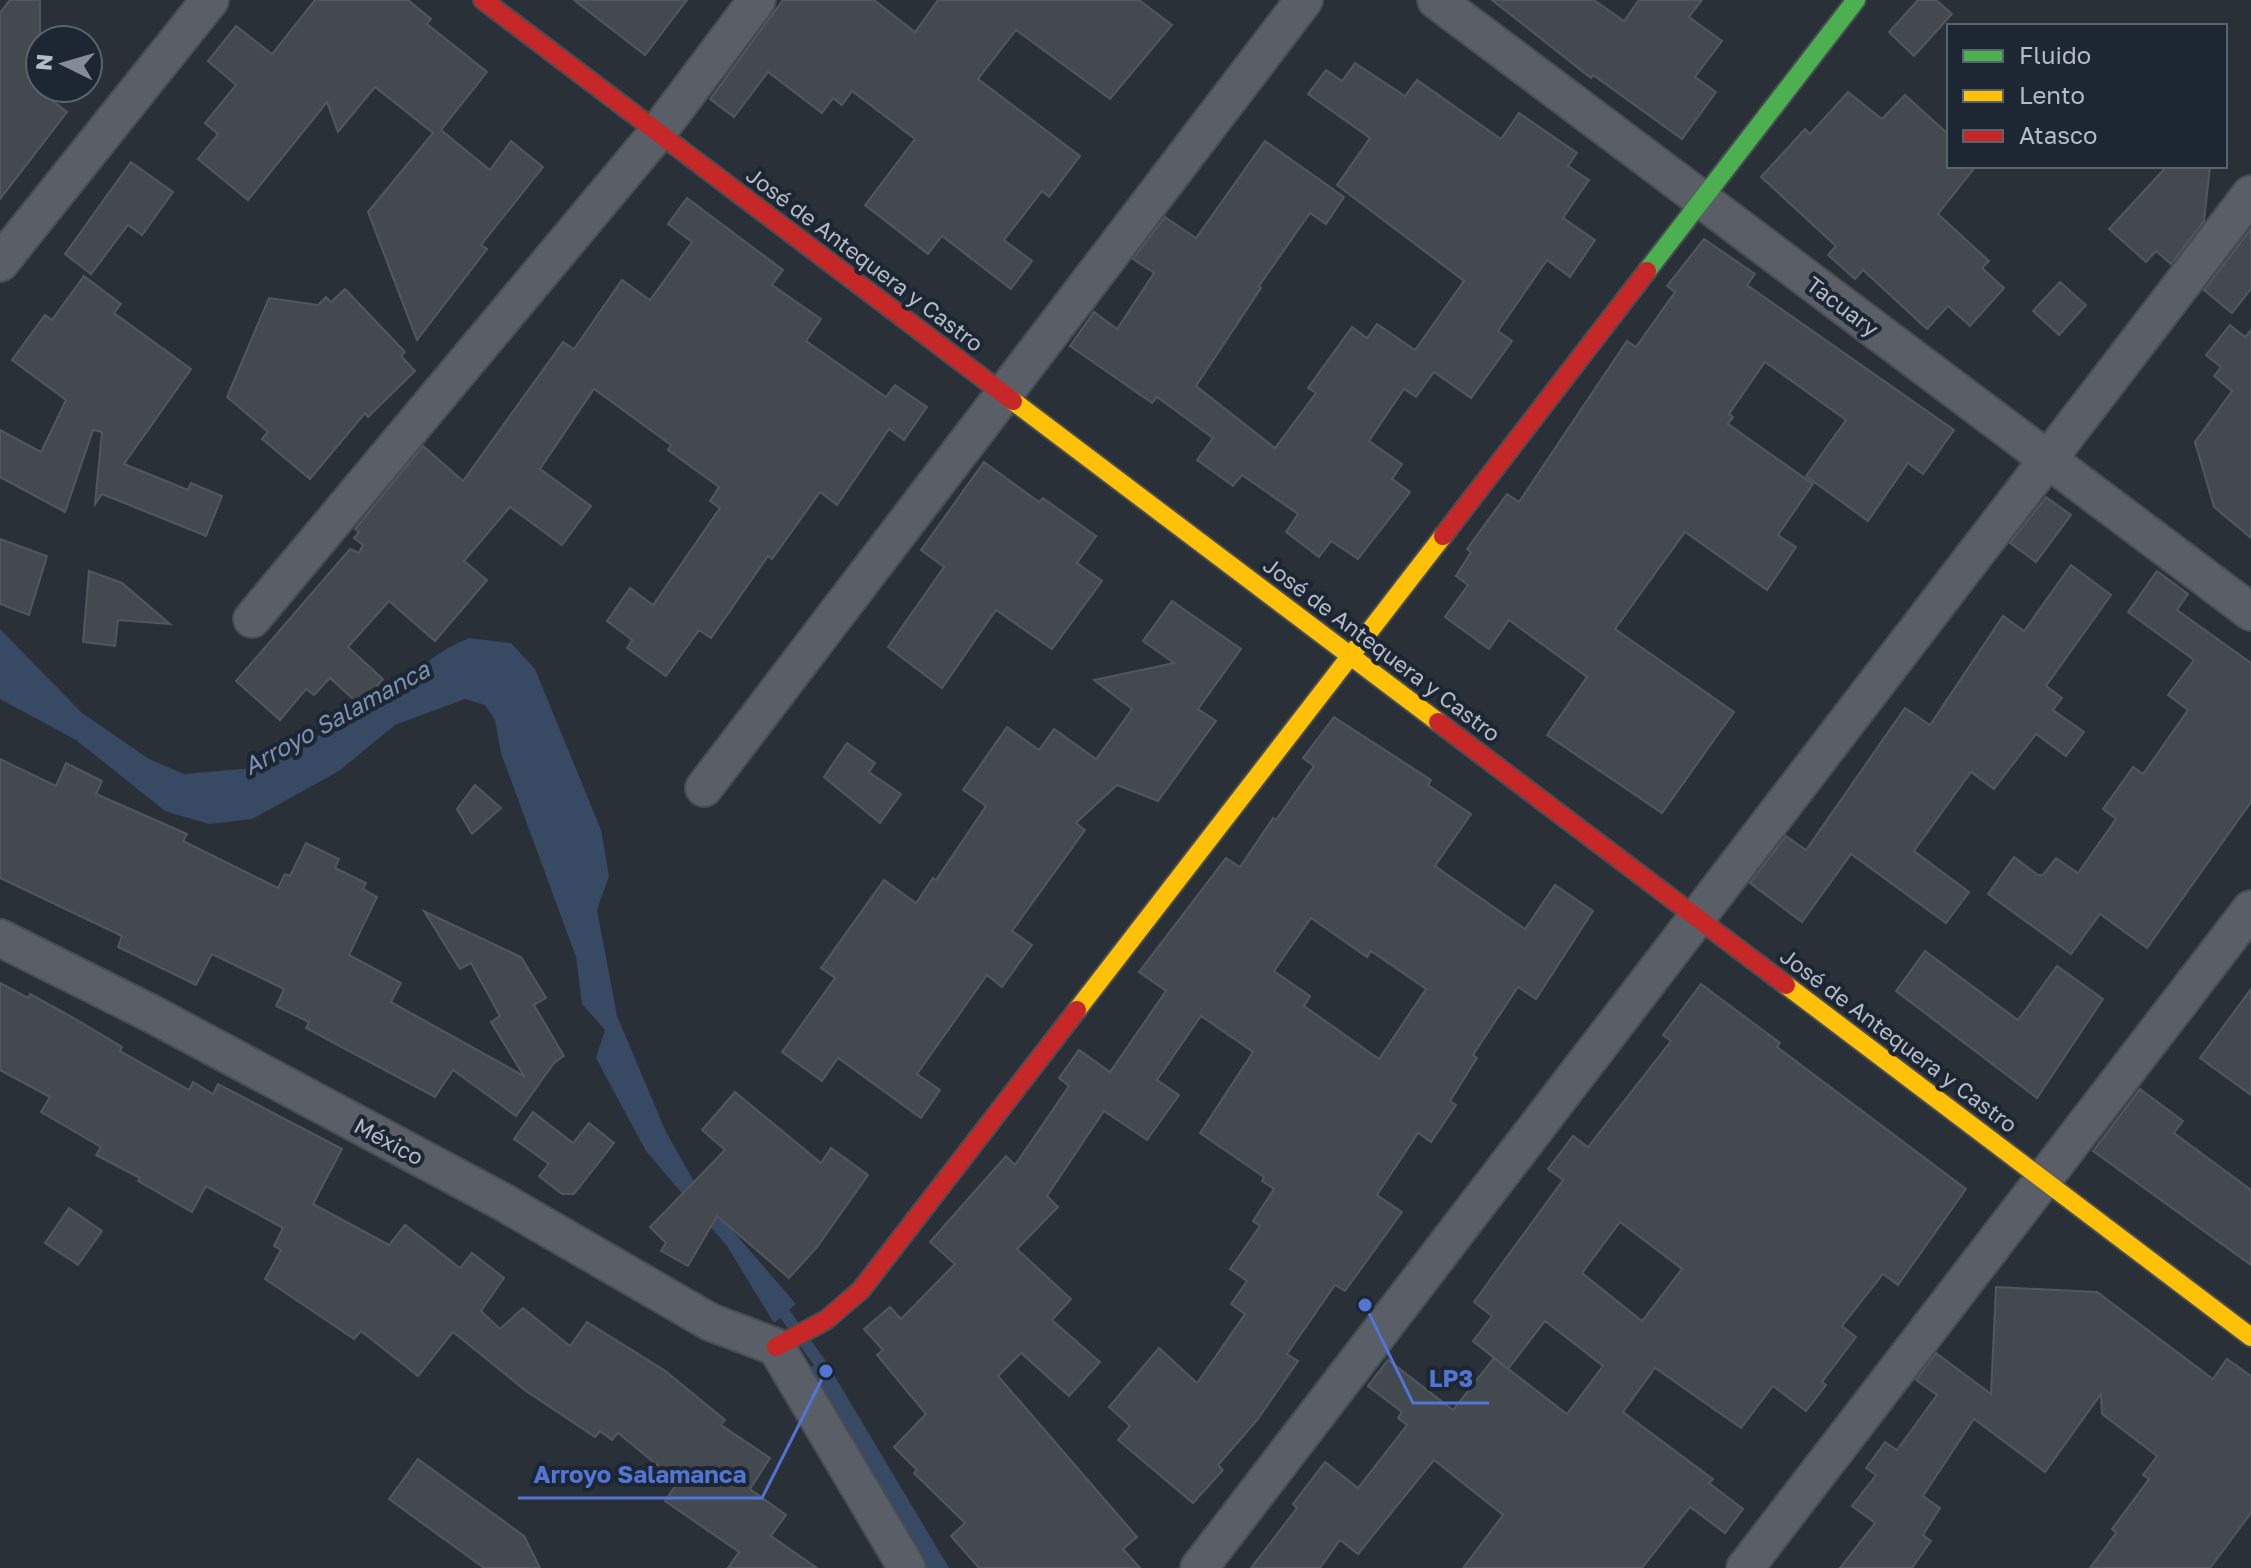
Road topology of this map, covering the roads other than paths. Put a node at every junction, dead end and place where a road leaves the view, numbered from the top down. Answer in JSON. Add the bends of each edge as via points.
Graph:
{"nodes":[{"id":1,"x":210,"y":0,"type":"edge"},
{"id":2,"x":483,"y":0,"type":"edge"},
{"id":3,"x":757,"y":0,"type":"edge"},
{"id":4,"x":1304,"y":0,"type":"edge"},
{"id":5,"x":1436,"y":0,"type":"edge"},
{"id":6,"x":1856,"y":0,"type":"edge"},
{"id":7,"x":658,"y":132,"type":"junction"},
{"id":8,"x":2251,"y":194,"type":"edge"},
{"id":9,"x":1700,"y":200,"type":"junction"},
{"id":10,"x":0,"y":263,"type":"edge"},
{"id":11,"x":1005,"y":395,"type":"junction"},
{"id":12,"x":2049,"y":458,"type":"junction"},
{"id":13,"x":2251,"y":612,"type":"edge"},
{"id":14,"x":252,"y":619,"type":"dead end"},
{"id":15,"x":1351,"y":656,"type":"junction"},
{"id":16,"x":704,"y":788,"type":"dead end"},
{"id":17,"x":2251,"y":909,"type":"edge"},
{"id":18,"x":1697,"y":918,"type":"junction"},
{"id":19,"x":0,"y":938,"type":"edge"},
{"id":20,"x":2041,"y":1178,"type":"junction"},
{"id":21,"x":2251,"y":1337,"type":"edge"},
{"id":22,"x":783,"y":1343,"type":"junction"},
{"id":23,"x":907,"y":1568,"type":"edge"},
{"id":24,"x":1199,"y":1568,"type":"edge"},
{"id":25,"x":1745,"y":1568,"type":"edge"}],
"edges":[{"from":1,"to":10,"type":"street"},
{"from":2,"to":7,"type":"street","name":"José de Antequera y Castro"},
{"from":3,"to":7,"type":"street"},
{"from":4,"to":11,"type":"street"},
{"from":5,"to":9,"type":"street","name":"Tacuary"},
{"from":6,"to":9,"type":"street"},
{"from":7,"to":11,"type":"street","name":"José de Antequera y Castro"},
{"from":7,"to":14,"type":"street"},
{"from":8,"to":12,"type":"street"},
{"from":9,"to":12,"type":"street","name":"Tacuary"},
{"from":9,"to":15,"type":"street"},
{"from":11,"to":15,"type":"street","name":"José de Antequera y Castro"},
{"from":11,"to":16,"type":"street"},
{"from":12,"to":13,"type":"street","name":"Tacuary"},
{"from":12,"to":18,"type":"street"},
{"from":15,"to":18,"type":"street","name":"José de Antequera y Castro"},
{"from":15,"to":22,"type":"street","via":[[861,1290],[826,1320]]},
{"from":17,"to":20,"type":"street"},
{"from":18,"to":20,"type":"street","name":"José de Antequera y Castro"},
{"from":18,"to":24,"type":"street"},
{"from":19,"to":22,"type":"street","name":"México","via":[[503,1202],[710,1322]]},
{"from":20,"to":21,"type":"street","name":"José de Antequera y Castro"},
{"from":20,"to":25,"type":"street"},
{"from":22,"to":23,"type":"street"}]}
